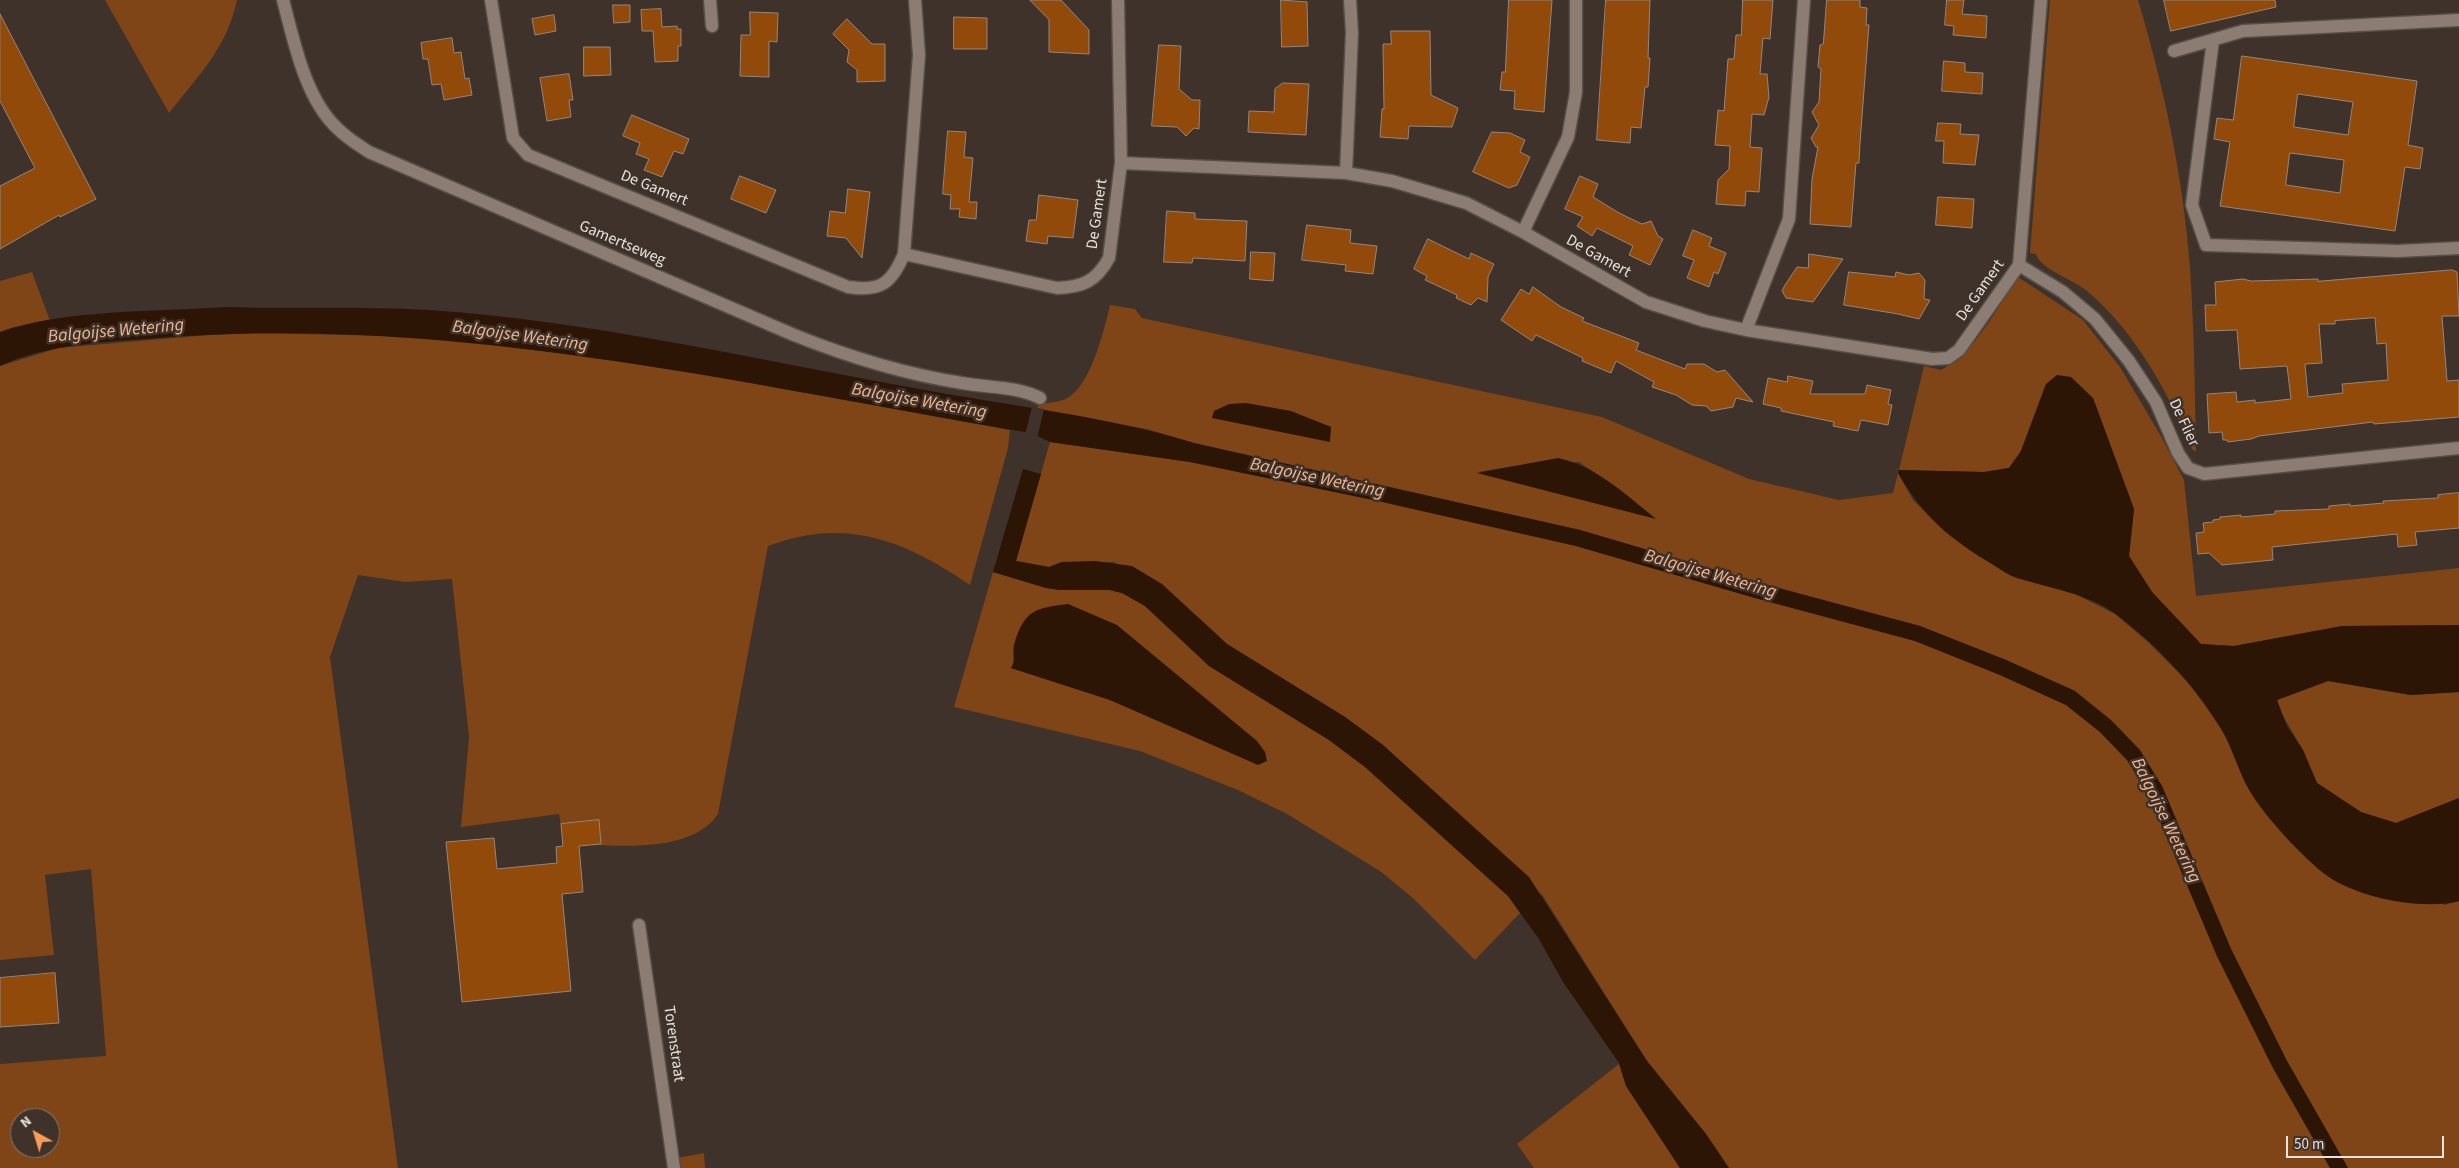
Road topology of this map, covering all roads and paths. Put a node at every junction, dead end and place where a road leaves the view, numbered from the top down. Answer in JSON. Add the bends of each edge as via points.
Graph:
{"nodes":[{"id":1,"x":283,"y":0,"type":"edge"},
{"id":2,"x":490,"y":0,"type":"edge"},
{"id":3,"x":710,"y":0,"type":"edge"},
{"id":4,"x":915,"y":0,"type":"edge"},
{"id":5,"x":1118,"y":0,"type":"edge"},
{"id":6,"x":1350,"y":0,"type":"edge"},
{"id":7,"x":1576,"y":0,"type":"edge"},
{"id":8,"x":1804,"y":0,"type":"edge"},
{"id":9,"x":2041,"y":0,"type":"edge"},
{"id":10,"x":2459,"y":20,"type":"edge"},
{"id":11,"x":712,"y":26,"type":"dead end"},
{"id":12,"x":2214,"y":40,"type":"junction"},
{"id":13,"x":2174,"y":51,"type":"dead end"},
{"id":14,"x":1121,"y":164,"type":"junction"},
{"id":15,"x":1346,"y":173,"type":"junction"},
{"id":16,"x":1523,"y":232,"type":"junction"},
{"id":17,"x":2459,"y":248,"type":"edge"},
{"id":18,"x":904,"y":254,"type":"junction"},
{"id":19,"x":2019,"y":264,"type":"junction"},
{"id":20,"x":1746,"y":330,"type":"junction"},
{"id":21,"x":1040,"y":398,"type":"dead end"},
{"id":22,"x":2459,"y":448,"type":"edge"},
{"id":23,"x":639,"y":925,"type":"dead end"},
{"id":24,"x":674,"y":1168,"type":"edge"}],
"edges":[{"from":1,"to":21,"type":"street","name":"Gamertseweg","via":[[300,64],[314,96],[337,128],[369,152],[794,336],[845,355],[962,383],[1027,391]]},
{"from":2,"to":18,"type":"street","name":"De Gamert","via":[[513,138],[528,155],[848,287],[865,290],[884,285],[896,274]]},
{"from":3,"to":11,"type":"street"},
{"from":4,"to":18,"type":"street","name":"De Gamert","via":[[920,55]]},
{"from":5,"to":14,"type":"street","name":"De Gamert"},
{"from":6,"to":15,"type":"street","via":[[1352,33]]},
{"from":7,"to":16,"type":"street","via":[[1576,92],[1568,137]]},
{"from":8,"to":20,"type":"street","via":[[1789,218]]},
{"from":9,"to":19,"type":"street","name":"De Gamert"},
{"from":10,"to":12,"type":"street","via":[[2242,31]]},
{"from":12,"to":13,"type":"street"},
{"from":12,"to":17,"type":"street","via":[[2192,205],[2206,245],[2398,252]]},
{"from":14,"to":15,"type":"street","name":"De Gamert"},
{"from":14,"to":18,"type":"street","name":"De Gamert","via":[[1109,258],[1091,280],[1076,287],[1057,288]]},
{"from":15,"to":16,"type":"street","name":"De Gamert","via":[[1392,181],[1466,203]]},
{"from":16,"to":20,"type":"street","name":"De Gamert","via":[[1646,302]]},
{"from":19,"to":20,"type":"street","name":"De Gamert","via":[[1959,350],[1948,358],[1932,359]]},
{"from":19,"to":22,"type":"street","name":"De Flier","via":[[2064,292],[2095,319],[2129,361],[2156,402],[2188,468],[2204,474]]},
{"from":23,"to":24,"type":"street","name":"Torenstraat"}]}
